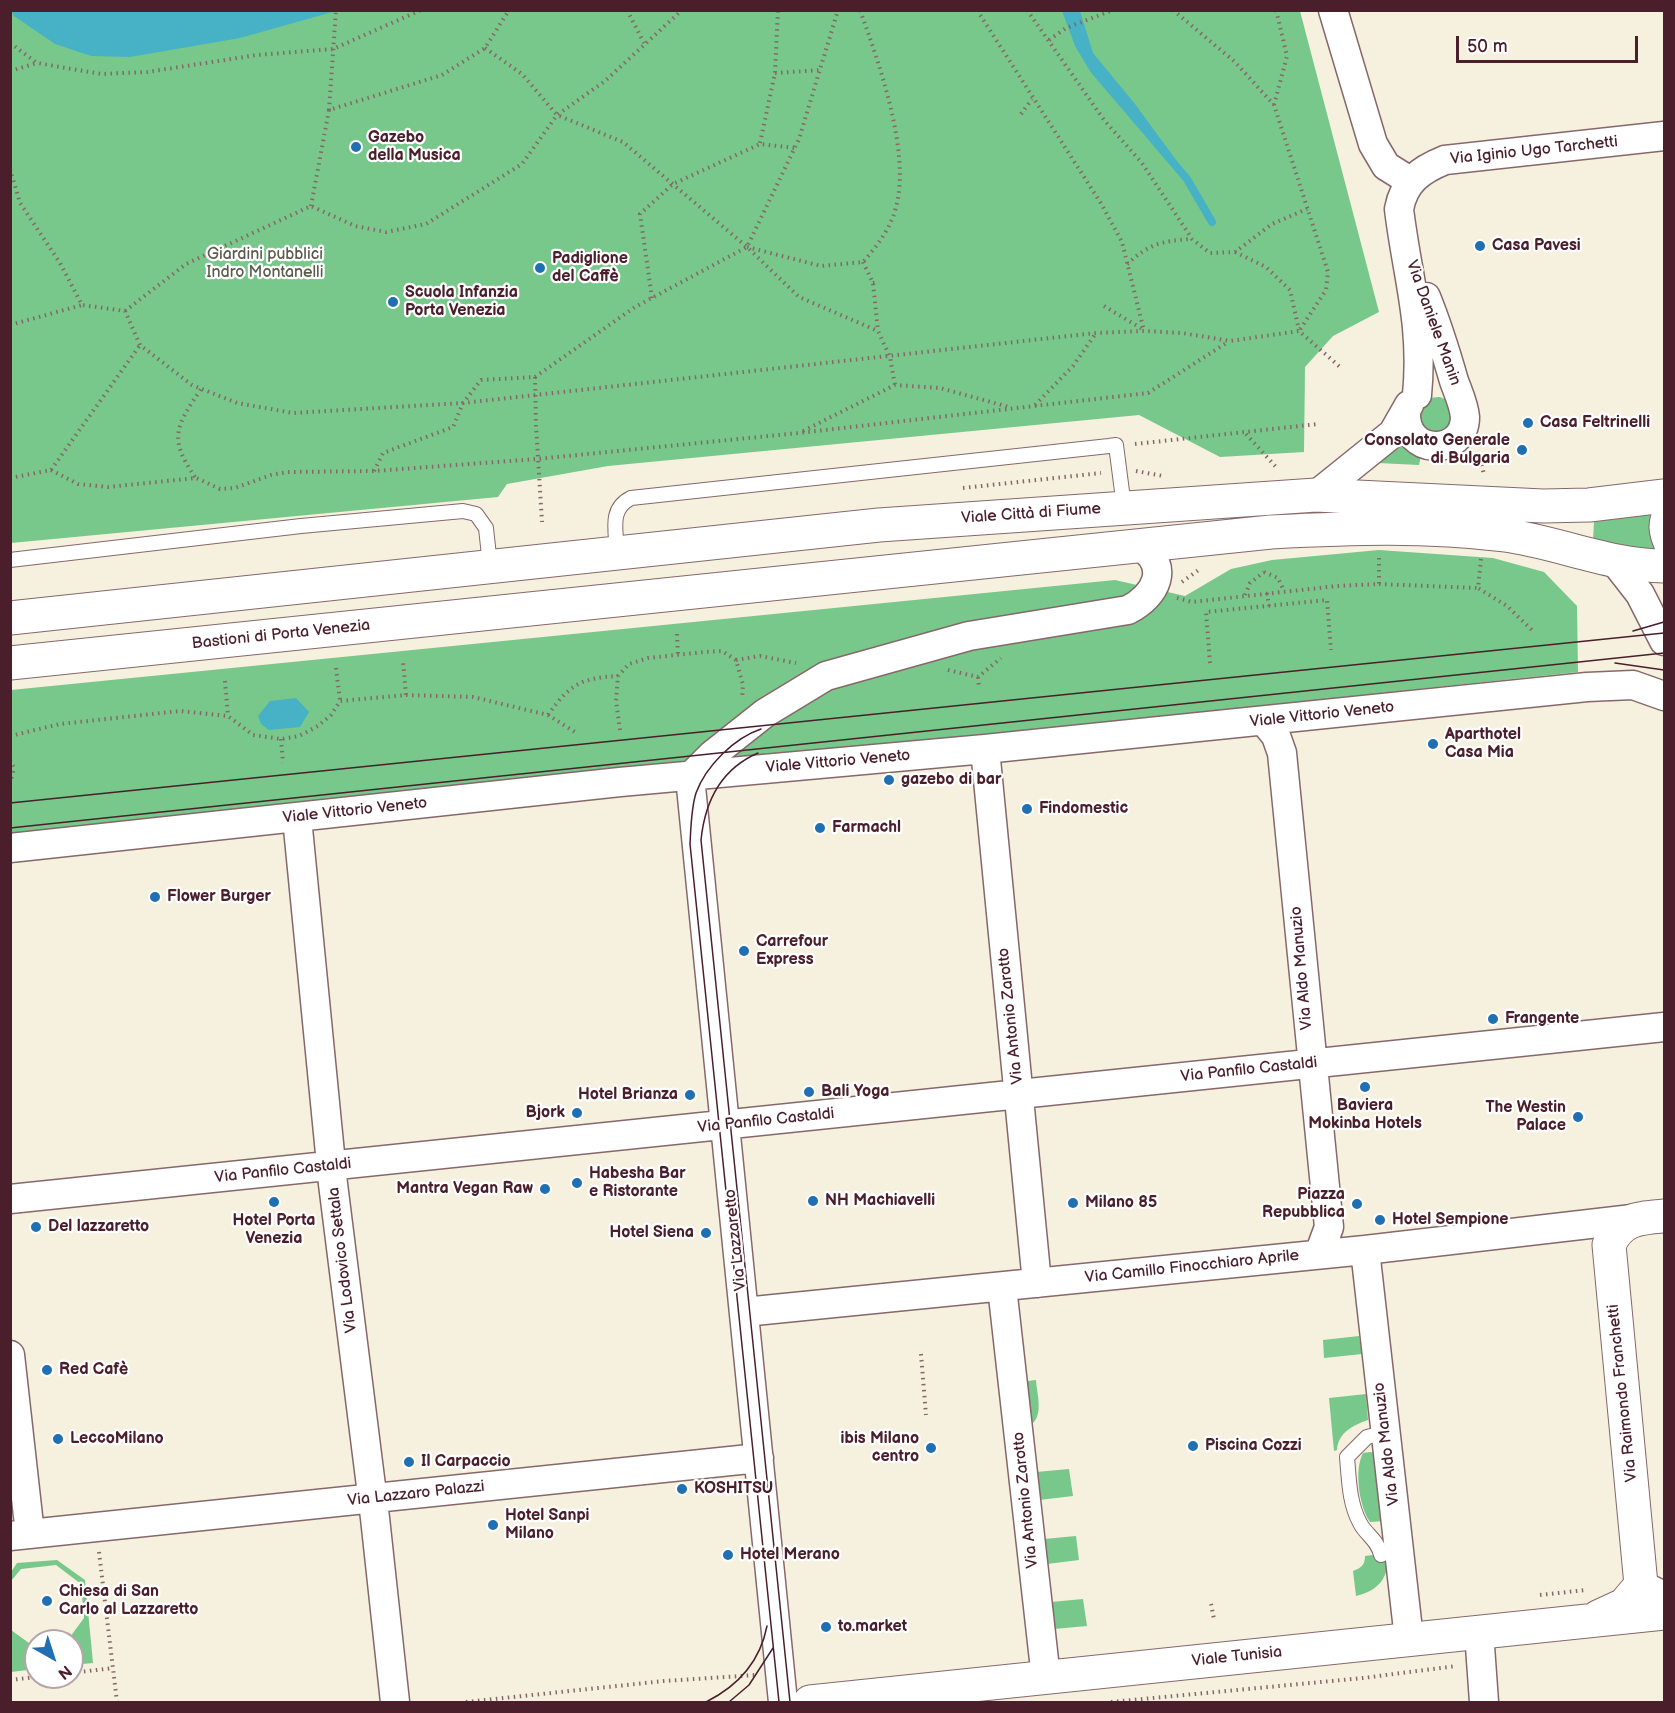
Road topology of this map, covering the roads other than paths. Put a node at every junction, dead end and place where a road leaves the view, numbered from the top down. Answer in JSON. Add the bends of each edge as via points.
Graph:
{"nodes":[{"id":1,"x":1333,"y":10,"type":"edge"},
{"id":2,"x":1665,"y":136,"type":"edge"},
{"id":3,"x":1410,"y":181,"type":"junction"},
{"id":4,"x":1402,"y":239,"type":"junction"},
{"id":5,"x":1412,"y":403,"type":"junction"},
{"id":6,"x":1463,"y":407,"type":"junction"},
{"id":7,"x":1316,"y":495,"type":"junction"},
{"id":8,"x":1665,"y":496,"type":"edge"},
{"id":9,"x":1665,"y":504,"type":"edge"},
{"id":10,"x":1124,"y":507,"type":"junction"},
{"id":11,"x":1140,"y":546,"type":"junction"},
{"id":12,"x":617,"y":552,"type":"junction"},
{"id":13,"x":1665,"y":552,"type":"edge"},
{"id":14,"x":10,"y":560,"type":"edge"},
{"id":15,"x":1615,"y":562,"type":"junction"},
{"id":16,"x":490,"y":565,"type":"junction"},
{"id":17,"x":1665,"y":566,"type":"edge"},
{"id":18,"x":10,"y":618,"type":"edge"},
{"id":19,"x":1665,"y":641,"type":"edge"},
{"id":20,"x":10,"y":663,"type":"edge"},
{"id":21,"x":1665,"y":696,"type":"edge"},
{"id":22,"x":1264,"y":721,"type":"junction"},
{"id":23,"x":985,"y":749,"type":"junction"},
{"id":24,"x":690,"y":777,"type":"junction"},
{"id":25,"x":297,"y":818,"type":"junction"},
{"id":26,"x":10,"y":848,"type":"edge"},
{"id":27,"x":1665,"y":1027,"type":"edge"},
{"id":28,"x":1311,"y":1063,"type":"junction"},
{"id":29,"x":1019,"y":1094,"type":"junction"},
{"id":30,"x":723,"y":1125,"type":"junction"},
{"id":31,"x":331,"y":1166,"type":"junction"},
{"id":32,"x":10,"y":1199,"type":"edge"},
{"id":33,"x":1653,"y":1217,"type":"edge"},
{"id":34,"x":1365,"y":1250,"type":"junction"},
{"id":35,"x":1319,"y":1254,"type":"junction"},
{"id":36,"x":1037,"y":1283,"type":"junction"},
{"id":37,"x":1002,"y":1287,"type":"junction"},
{"id":38,"x":744,"y":1311,"type":"junction"},
{"id":39,"x":10,"y":1354,"type":"edge"},
{"id":40,"x":1386,"y":1432,"type":"junction"},
{"id":41,"x":759,"y":1458,"type":"junction"},
{"id":42,"x":372,"y":1498,"type":"junction"},
{"id":43,"x":20,"y":1535,"type":"edge"},
{"id":44,"x":1381,"y":1555,"type":"dead end"},
{"id":45,"x":1653,"y":1590,"type":"edge"},
{"id":46,"x":1665,"y":1613,"type":"edge"},
{"id":47,"x":1591,"y":1620,"type":"junction"},
{"id":48,"x":1479,"y":1632,"type":"junction"},
{"id":49,"x":1409,"y":1639,"type":"junction"},
{"id":50,"x":1046,"y":1678,"type":"junction"},
{"id":51,"x":394,"y":1702,"type":"edge"},
{"id":52,"x":783,"y":1702,"type":"edge"},
{"id":53,"x":810,"y":1702,"type":"edge"},
{"id":54,"x":1484,"y":1702,"type":"edge"}],
"edges":[{"from":1,"to":3,"type":"street","via":[[1372,144],[1386,166]]},
{"from":2,"to":3,"type":"street","name":"Via Iginio Ugo Tarchetti","via":[[1445,160],[1425,168]]},
{"from":3,"to":4,"type":"street","name":"Via Daniele Manin","via":[[1399,209]]},
{"from":4,"to":5,"type":"street","name":"Via Daniele Manin","via":[[1414,288],[1419,333],[1420,359]]},
{"from":4,"to":6,"type":"street","name":"Via Daniele Manin","via":[[1436,322]]},
{"from":5,"to":6,"type":"street","name":"Via Daniele Manin","via":[[1434,388],[1444,389]]},
{"from":5,"to":6,"type":"street","name":"Via Daniele Manin","via":[[1408,429],[1423,444],[1440,447],[1456,438],[1463,427]]},
{"from":5,"to":7,"type":"street","via":[[1393,433]]},
{"from":7,"to":8,"type":"main road","name":"Viale Città di Fiume","via":[[1543,506]]},
{"from":7,"to":10,"type":"main road","name":"Viale Città di Fiume"},
{"from":9,"to":13,"type":"lane","via":[[1656,515],[1656,535]]},
{"from":10,"to":12,"type":"main road","name":"Viale Città di Fiume","via":[[879,525]]},
{"from":10,"to":12,"type":"lane","via":[[1116,445],[631,498],[620,504],[615,514]]},
{"from":11,"to":15,"type":"main road","via":[[1271,532],[1415,528],[1492,545],[1564,547]]},
{"from":11,"to":20,"type":"main road","name":"Bastioni di Porta Venezia"},
{"from":11,"to":24,"type":"street","via":[[1154,558],[1153,592],[1143,603],[1128,610],[969,636],[826,676],[753,709]]},
{"from":12,"to":16,"type":"main road","name":"Viale Città di Fiume"},
{"from":14,"to":16,"type":"lane","via":[[463,511],[476,514],[486,528]]},
{"from":15,"to":17,"type":"main road"},
{"from":15,"to":19,"type":"street","via":[[1631,580]]},
{"from":16,"to":18,"type":"main road"},
{"from":21,"to":22,"type":"street","name":"Viale Vittorio Veneto","via":[[1633,685],[1587,687]]},
{"from":22,"to":23,"type":"street","name":"Viale Vittorio Veneto"},
{"from":22,"to":28,"type":"street","name":"Via Aldo Manuzio","via":[[1276,736],[1282,753]]},
{"from":23,"to":24,"type":"street","name":"Viale Vittorio Veneto"},
{"from":23,"to":29,"type":"street","name":"Via Antonio Zarotto"},
{"from":24,"to":25,"type":"street","name":"Viale Vittorio Veneto"},
{"from":24,"to":30,"type":"street","name":"Via Lazzaretto"},
{"from":25,"to":26,"type":"street","name":"Viale Vittorio Veneto"},
{"from":25,"to":31,"type":"street","name":"Via Lodovico Settala"},
{"from":27,"to":28,"type":"street","name":"Via Panfilo Castaldi"},
{"from":28,"to":29,"type":"street","name":"Via Panfilo Castaldi"},
{"from":28,"to":35,"type":"street","name":"Via Aldo Manuzio","via":[[1329,1227]]},
{"from":29,"to":30,"type":"street","name":"Via Panfilo Castaldi"},
{"from":29,"to":36,"type":"street","name":"Via Antonio Zarotto"},
{"from":30,"to":31,"type":"street","name":"Via Panfilo Castaldi"},
{"from":30,"to":38,"type":"street","name":"Via Lazzaretto"},
{"from":31,"to":32,"type":"street","name":"Via Panfilo Castaldi"},
{"from":31,"to":42,"type":"street","name":"Via Lodovico Settala"},
{"from":33,"to":34,"type":"street","name":"Via Camillo Finocchiaro Aprile"},
{"from":33,"to":45,"type":"main road","name":"Via Raimondo Franchetti","via":[[1626,1221],[1608,1245]]},
{"from":34,"to":35,"type":"street","name":"Via Camillo Finocchiaro Aprile"},
{"from":34,"to":40,"type":"street","name":"Via Aldo Manuzio"},
{"from":35,"to":36,"type":"street","name":"Via Camillo Finocchiaro Aprile"},
{"from":36,"to":37,"type":"street","name":"Via Camillo Finocchiaro Aprile"},
{"from":37,"to":38,"type":"street","name":"Via Camillo Finocchiaro Aprile"},
{"from":37,"to":50,"type":"street","name":"Via Antonio Zarotto"},
{"from":38,"to":41,"type":"street","name":"Via Lazzaretto"},
{"from":39,"to":43,"type":"street"},
{"from":40,"to":44,"type":"lane","via":[[1367,1437],[1347,1457],[1351,1498],[1359,1522],[1375,1540]]},
{"from":40,"to":49,"type":"street","name":"Via Aldo Manuzio"},
{"from":41,"to":42,"type":"street","name":"Via Lazzaro Palazzi"},
{"from":41,"to":52,"type":"street","name":"Via Lazzaretto"},
{"from":42,"to":43,"type":"street","name":"Via Lazzaro Palazzi"},
{"from":42,"to":51,"type":"street","name":"Via Lodovico Settala"},
{"from":45,"to":47,"type":"main road","name":"Via Raimondo Franchetti"},
{"from":46,"to":47,"type":"main road","name":"Viale Tunisia"},
{"from":47,"to":48,"type":"main road","name":"Viale Tunisia"},
{"from":48,"to":49,"type":"main road","name":"Viale Tunisia"},
{"from":48,"to":54,"type":"street"},
{"from":49,"to":50,"type":"main road","name":"Viale Tunisia"},
{"from":50,"to":53,"type":"main road","name":"Viale Tunisia"}]}
